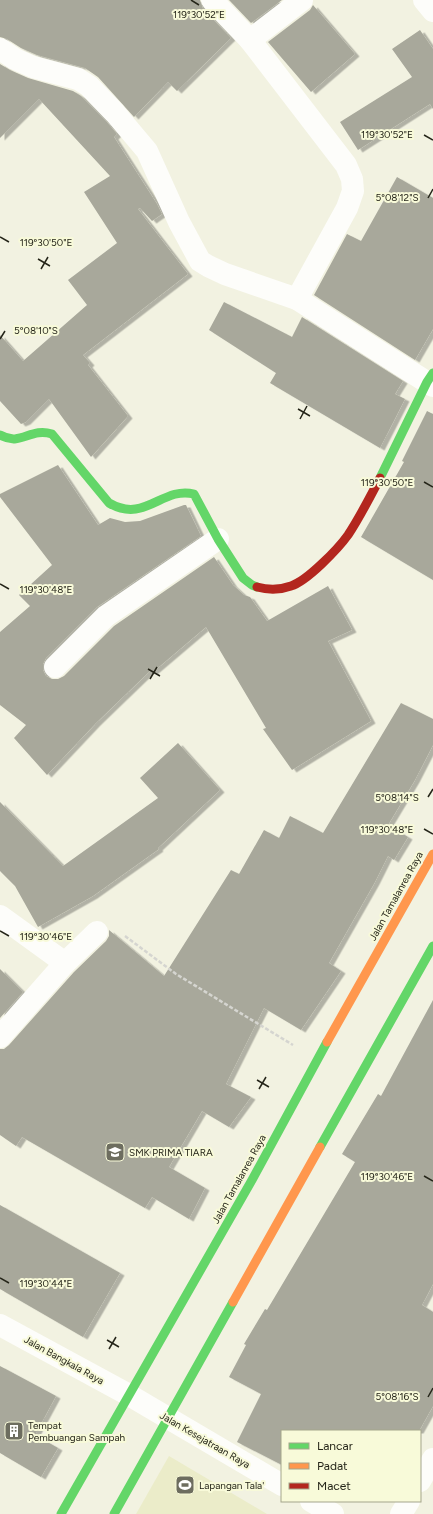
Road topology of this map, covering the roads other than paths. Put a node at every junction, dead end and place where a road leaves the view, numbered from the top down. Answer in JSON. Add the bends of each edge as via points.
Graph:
{"nodes":[{"id":1,"x":212,"y":0,"type":"edge"},
{"id":2,"x":302,"y":0,"type":"edge"},
{"id":3,"x":424,"y":0,"type":"edge"},
{"id":4,"x":433,"y":11,"type":"edge"},
{"id":5,"x":250,"y":40,"type":"junction"},
{"id":6,"x":0,"y":49,"type":"edge"},
{"id":7,"x":296,"y":300,"type":"junction"},
{"id":8,"x":431,"y":380,"type":"edge"},
{"id":9,"x":0,"y":435,"type":"edge"},
{"id":10,"x":218,"y":539,"type":"junction"},
{"id":11,"x":55,"y":666,"type":"dead end"},
{"id":12,"x":433,"y":854,"type":"edge"},
{"id":13,"x":0,"y":916,"type":"edge"},
{"id":14,"x":96,"y":932,"type":"road end"},
{"id":15,"x":433,"y":946,"type":"edge"},
{"id":16,"x":65,"y":963,"type":"junction"},
{"id":17,"x":0,"y":1037,"type":"edge"},
{"id":18,"x":0,"y":1325,"type":"edge"},
{"id":19,"x":129,"y":1395,"type":"junction"},
{"id":20,"x":168,"y":1419,"type":"junction"},
{"id":21,"x":433,"y":1459,"type":"edge"},
{"id":22,"x":421,"y":1479,"type":"edge"},
{"id":23,"x":281,"y":1484,"type":"edge"},
{"id":24,"x":312,"y":1502,"type":"edge"},
{"id":25,"x":408,"y":1502,"type":"edge"},
{"id":26,"x":60,"y":1514,"type":"edge"},
{"id":27,"x":114,"y":1514,"type":"edge"},
{"id":28,"x":333,"y":1514,"type":"edge"},
{"id":29,"x":401,"y":1514,"type":"edge"}],
"edges":[{"from":1,"to":5,"type":"street"},
{"from":2,"to":5,"type":"street"},
{"from":3,"to":4,"type":"street"},
{"from":5,"to":7,"type":"street","via":[[346,165],[352,179],[353,191],[347,208]]},
{"from":6,"to":7,"type":"street","via":[[33,67],[78,79],[89,86],[115,113],[147,151],[200,261],[224,274]]},
{"from":7,"to":8,"type":"street"},
{"from":8,"to":10,"type":"main road","via":[[348,535],[316,569],[292,586],[277,589],[252,585],[243,578]]},
{"from":9,"to":10,"type":"main road","via":[[12,441],[39,431],[52,434],[115,508],[144,508],[183,492],[194,494]]},
{"from":10,"to":11,"type":"street","via":[[106,616]]},
{"from":12,"to":19,"type":"main road","name":"Jalan Tamalanrea Raya"},
{"from":13,"to":16,"type":"street"},
{"from":14,"to":16,"type":"street"},
{"from":15,"to":20,"type":"main road"},
{"from":16,"to":17,"type":"street"},
{"from":18,"to":19,"type":"street","name":"Jalan Bangkala Raya"},
{"from":19,"to":20,"type":"street","name":"Jalan Kesejatraan Raya"},
{"from":19,"to":26,"type":"main road","name":"Jalan Tamalanrea Raya"},
{"from":20,"to":23,"type":"street","name":"Jalan Kesejatraan Raya"},
{"from":20,"to":27,"type":"main road"},
{"from":21,"to":22,"type":"street"},
{"from":24,"to":28,"type":"street"},
{"from":25,"to":29,"type":"street"}]}
